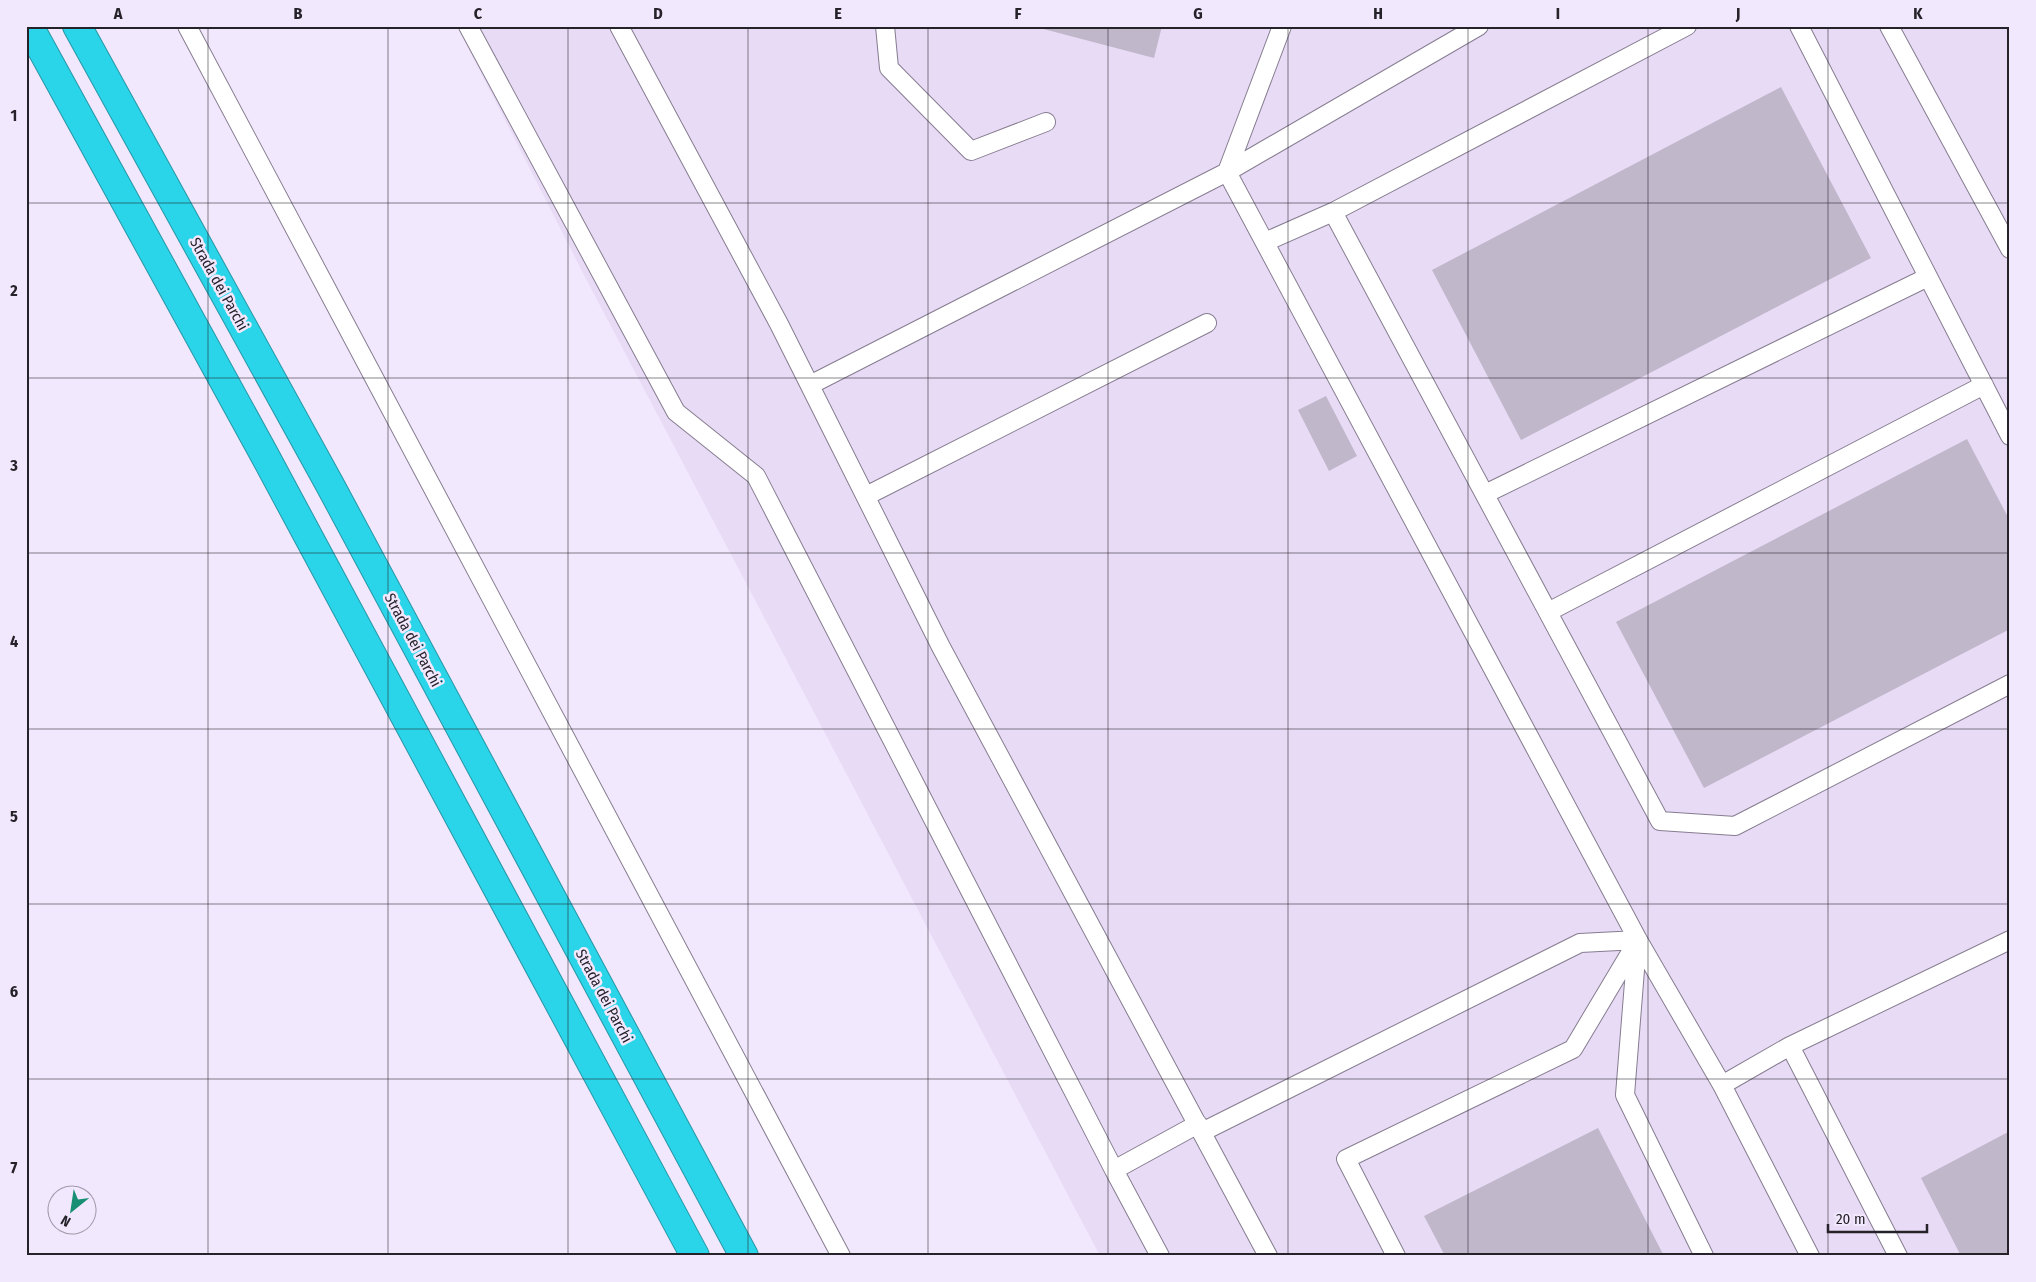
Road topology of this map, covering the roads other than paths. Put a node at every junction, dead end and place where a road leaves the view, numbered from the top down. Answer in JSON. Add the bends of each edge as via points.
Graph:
{"nodes":[{"id":1,"x":29,"y":26,"type":"edge"},
{"id":2,"x":187,"y":26,"type":"edge"},
{"id":3,"x":468,"y":26,"type":"edge"},
{"id":4,"x":619,"y":26,"type":"edge"},
{"id":5,"x":885,"y":26,"type":"edge"},
{"id":6,"x":1282,"y":26,"type":"edge"},
{"id":7,"x":1479,"y":26,"type":"edge"},
{"id":8,"x":1688,"y":26,"type":"edge"},
{"id":9,"x":1799,"y":26,"type":"edge"},
{"id":10,"x":1889,"y":26,"type":"edge"},
{"id":11,"x":78,"y":28,"type":"edge"},
{"id":12,"x":1046,"y":122,"type":"dead end"},
{"id":13,"x":1227,"y":172,"type":"junction"},
{"id":14,"x":1333,"y":212,"type":"junction"},
{"id":15,"x":1265,"y":242,"type":"junction"},
{"id":16,"x":2010,"y":250,"type":"edge"},
{"id":17,"x":1928,"y":277,"type":"junction"},
{"id":18,"x":1207,"y":323,"type":"dead end"},
{"id":19,"x":810,"y":385,"type":"junction"},
{"id":20,"x":1984,"y":385,"type":"junction"},
{"id":21,"x":2010,"y":436,"type":"edge"},
{"id":22,"x":1484,"y":494,"type":"junction"},
{"id":23,"x":866,"y":496,"type":"junction"},
{"id":24,"x":1548,"y":612,"type":"junction"},
{"id":25,"x":2010,"y":684,"type":"edge"},
{"id":26,"x":1638,"y":940,"type":"junction"},
{"id":27,"x":2010,"y":940,"type":"edge"},
{"id":28,"x":1790,"y":1046,"type":"junction"},
{"id":29,"x":1722,"y":1085,"type":"junction"},
{"id":30,"x":1200,"y":1128,"type":"junction"},
{"id":31,"x":1114,"y":1170,"type":"junction"},
{"id":32,"x":695,"y":1256,"type":"edge"},
{"id":33,"x":744,"y":1256,"type":"edge"},
{"id":34,"x":842,"y":1256,"type":"edge"},
{"id":35,"x":1160,"y":1256,"type":"edge"},
{"id":36,"x":1268,"y":1256,"type":"edge"},
{"id":37,"x":1396,"y":1256,"type":"edge"},
{"id":38,"x":1704,"y":1256,"type":"edge"},
{"id":39,"x":1810,"y":1256,"type":"edge"},
{"id":40,"x":1898,"y":1256,"type":"edge"}],
"edges":[{"from":1,"to":32,"type":"highway","via":[[273,471]]},
{"from":2,"to":34,"type":"lane"},
{"from":3,"to":31,"type":"lane","via":[[676,412],[756,476]]},
{"from":4,"to":19,"type":"lane"},
{"from":5,"to":12,"type":"lane","via":[[889,68],[971,151]]},
{"from":6,"to":13,"type":"lane"},
{"from":7,"to":13,"type":"lane"},
{"from":8,"to":14,"type":"lane"},
{"from":9,"to":17,"type":"lane"},
{"from":10,"to":16,"type":"lane"},
{"from":11,"to":33,"type":"highway","name":"Strada dei Parchi","via":[[334,494]]},
{"from":13,"to":15,"type":"lane"},
{"from":13,"to":19,"type":"lane"},
{"from":14,"to":15,"type":"lane"},
{"from":14,"to":22,"type":"lane"},
{"from":15,"to":26,"type":"lane"},
{"from":17,"to":20,"type":"lane"},
{"from":17,"to":22,"type":"lane"},
{"from":18,"to":23,"type":"lane"},
{"from":19,"to":23,"type":"lane"},
{"from":20,"to":21,"type":"lane"},
{"from":20,"to":24,"type":"lane"},
{"from":22,"to":24,"type":"lane"},
{"from":23,"to":30,"type":"lane","via":[[941,647]]},
{"from":24,"to":25,"type":"lane","via":[[1660,821],[1735,826]]},
{"from":26,"to":29,"type":"lane"},
{"from":26,"to":30,"type":"lane","via":[[1580,943]]},
{"from":26,"to":37,"type":"lane","via":[[1573,1049],[1346,1159]]},
{"from":26,"to":38,"type":"lane","via":[[1625,1095]]},
{"from":27,"to":28,"type":"lane"},
{"from":28,"to":29,"type":"lane"},
{"from":28,"to":40,"type":"lane"},
{"from":29,"to":39,"type":"lane"},
{"from":30,"to":31,"type":"lane"},
{"from":30,"to":36,"type":"lane"},
{"from":31,"to":35,"type":"lane"}]}
